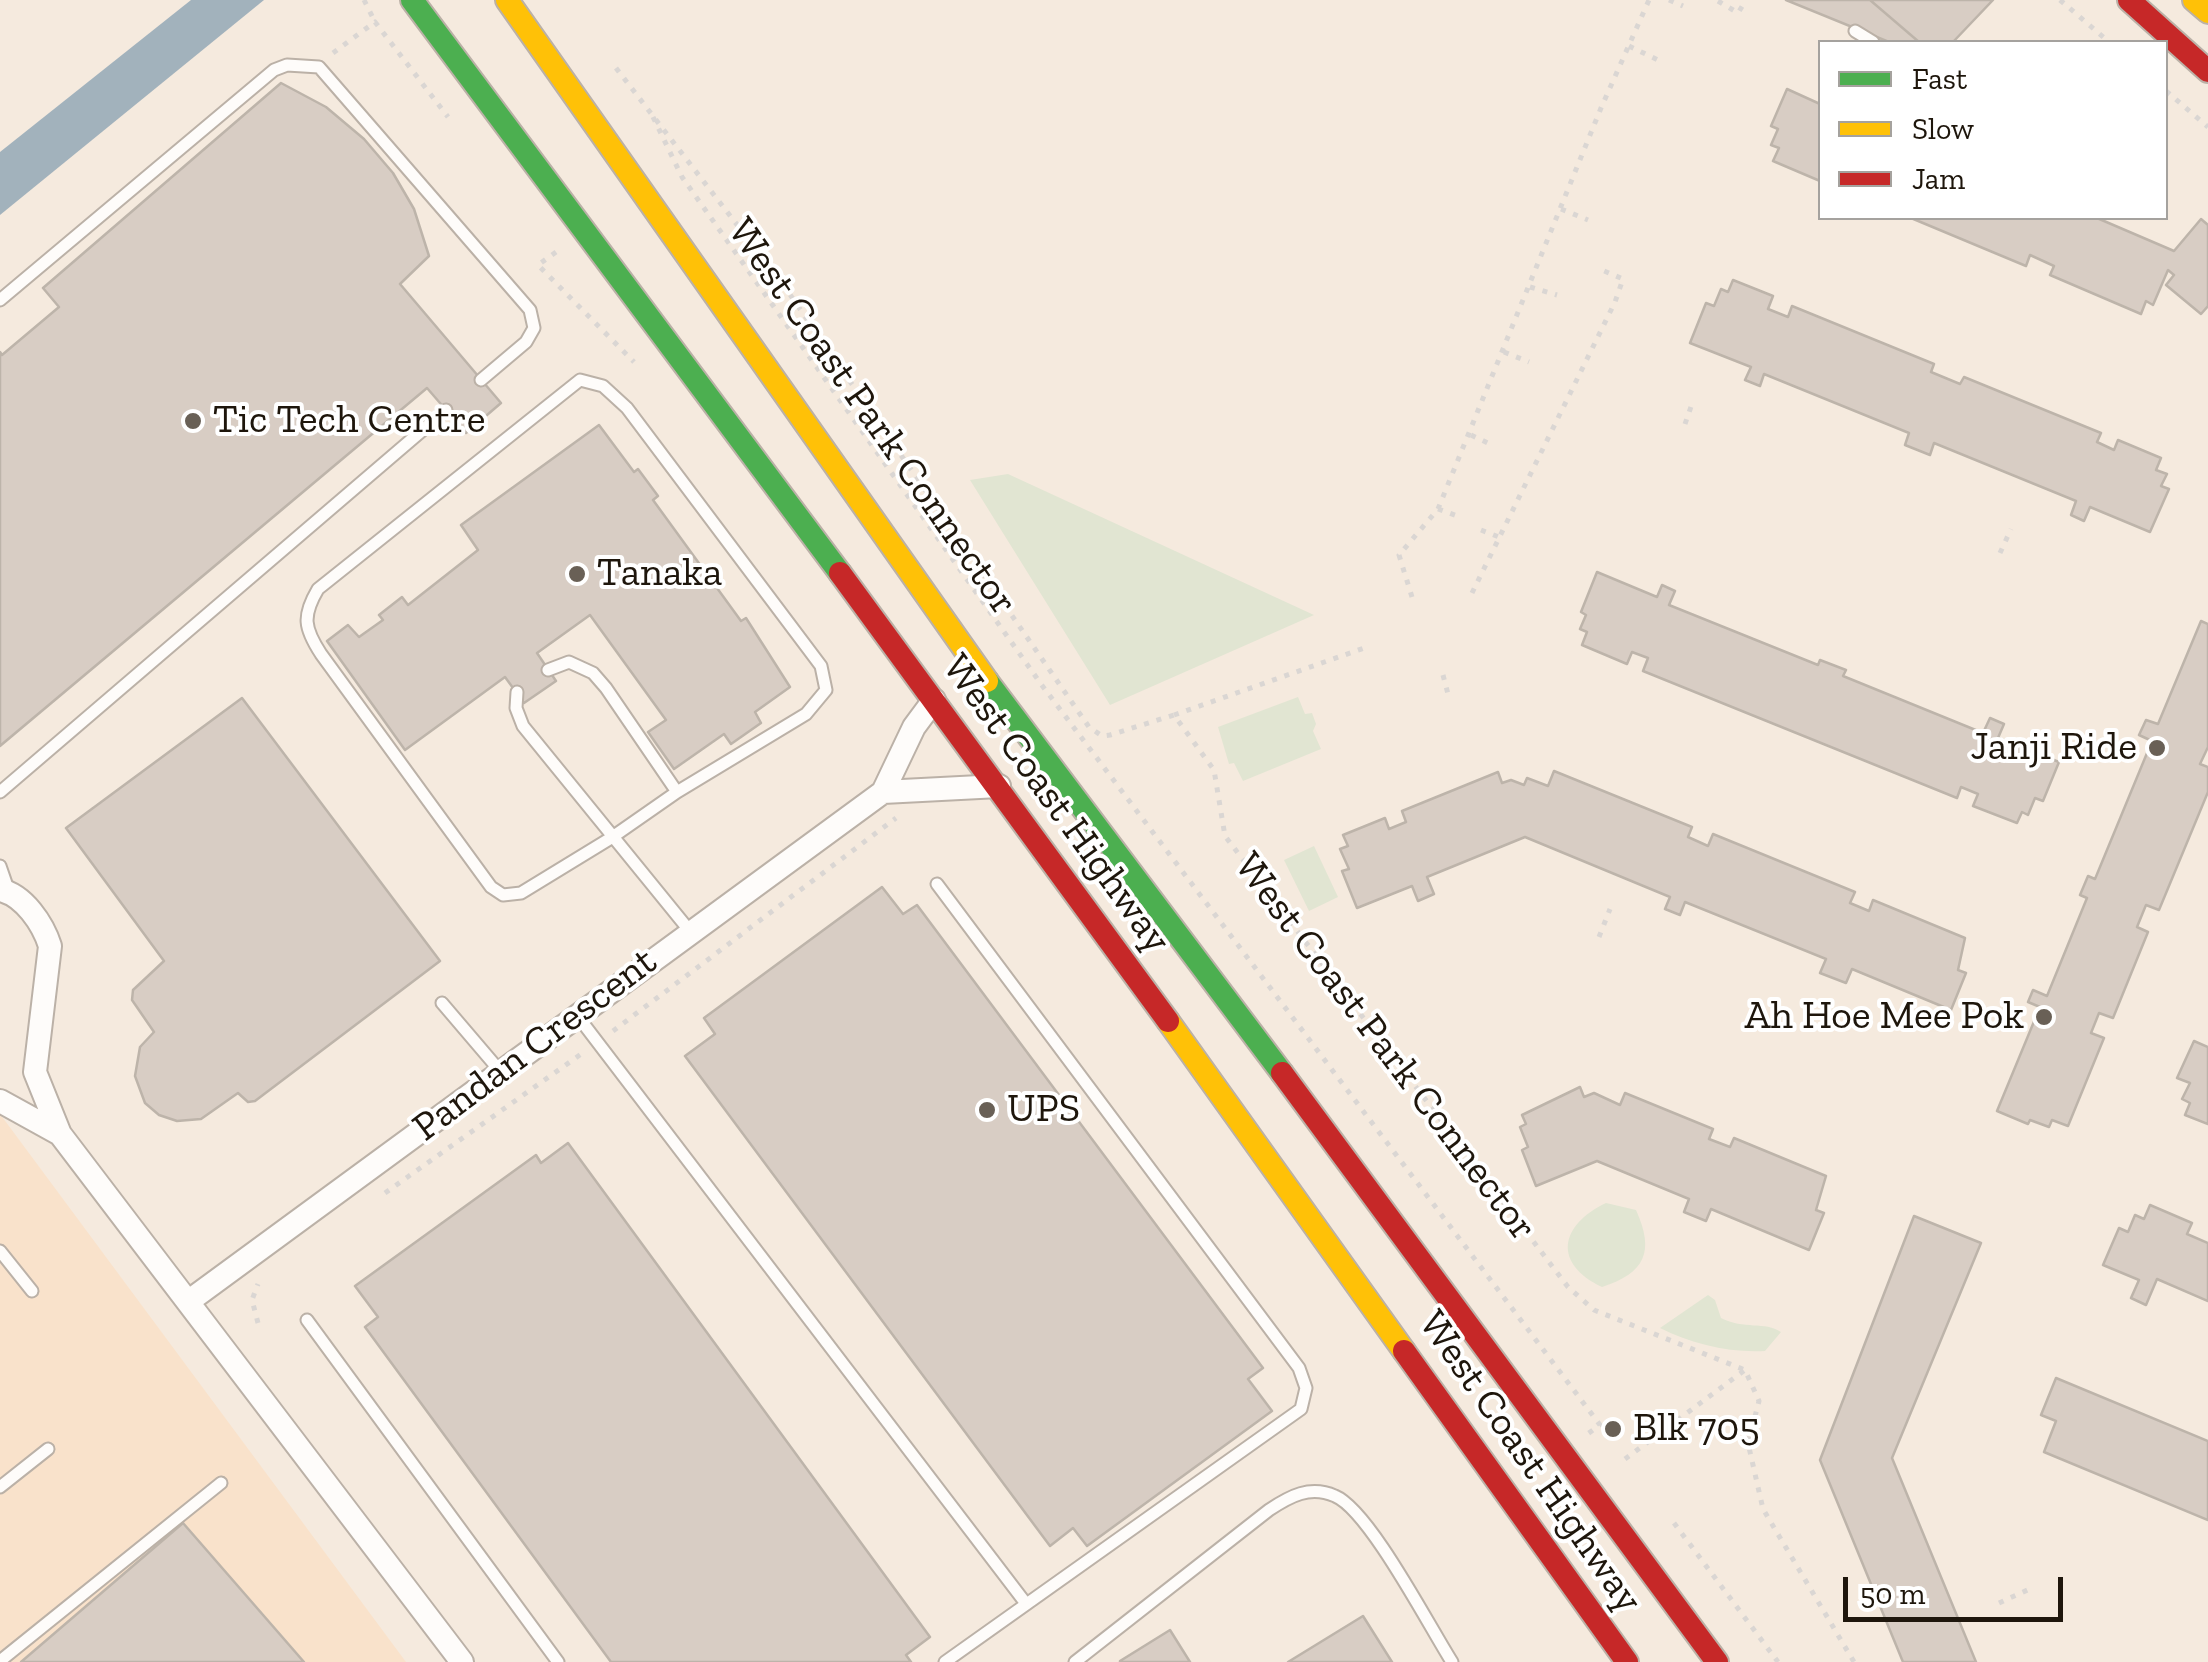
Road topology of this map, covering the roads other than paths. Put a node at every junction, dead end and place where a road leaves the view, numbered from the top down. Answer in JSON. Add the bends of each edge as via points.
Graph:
{"nodes":[{"id":1,"x":412,"y":0,"type":"edge"},
{"id":2,"x":508,"y":0,"type":"edge"},
{"id":3,"x":2128,"y":0,"type":"edge"},
{"id":4,"x":2194,"y":0,"type":"edge"},
{"id":5,"x":2208,"y":12,"type":"edge"},
{"id":6,"x":1855,"y":31,"type":"dead end"},
{"id":7,"x":1870,"y":40,"type":"edge"},
{"id":8,"x":2208,"y":71,"type":"edge"},
{"id":9,"x":0,"y":300,"type":"edge"},
{"id":10,"x":481,"y":380,"type":"dead end"},
{"id":11,"x":446,"y":410,"type":"dead end"},
{"id":12,"x":548,"y":670,"type":"dead end"},
{"id":13,"x":516,"y":692,"type":"dead end"},
{"id":14,"x":934,"y":700,"type":"junction"},
{"id":15,"x":998,"y":786,"type":"junction"},
{"id":16,"x":0,"y":792,"type":"edge"},
{"id":17,"x":677,"y":792,"type":"junction"},
{"id":18,"x":883,"y":792,"type":"junction"},
{"id":19,"x":611,"y":838,"type":"junction"},
{"id":20,"x":0,"y":866,"type":"edge"},
{"id":21,"x":937,"y":884,"type":"dead end"},
{"id":22,"x":4,"y":891,"type":"edge"},
{"id":23,"x":690,"y":930,"type":"junction"},
{"id":24,"x":442,"y":1003,"type":"dead end"},
{"id":25,"x":576,"y":1014,"type":"junction"},
{"id":26,"x":500,"y":1071,"type":"junction"},
{"id":27,"x":0,"y":1100,"type":"edge"},
{"id":28,"x":60,"y":1134,"type":"junction"},
{"id":29,"x":0,"y":1251,"type":"edge"},
{"id":30,"x":1413,"y":1255,"type":"junction"},
{"id":31,"x":32,"y":1291,"type":"dead end"},
{"id":32,"x":1366,"y":1296,"type":"junction"},
{"id":33,"x":190,"y":1300,"type":"junction"},
{"id":34,"x":307,"y":1320,"type":"dead end"},
{"id":35,"x":48,"y":1448,"type":"dead end"},
{"id":36,"x":221,"y":1482,"type":"dead end"},
{"id":37,"x":0,"y":1487,"type":"edge"},
{"id":38,"x":1024,"y":1601,"type":"junction"},
{"id":39,"x":0,"y":1661,"type":"edge"},
{"id":40,"x":462,"y":1662,"type":"edge"},
{"id":41,"x":558,"y":1662,"type":"edge"},
{"id":42,"x":944,"y":1662,"type":"edge"},
{"id":43,"x":1075,"y":1662,"type":"edge"},
{"id":44,"x":1452,"y":1662,"type":"edge"},
{"id":45,"x":1627,"y":1662,"type":"edge"},
{"id":46,"x":1717,"y":1662,"type":"edge"}],
"edges":[{"from":1,"to":14,"type":"main road","name":"West Coast Highway"},
{"from":2,"to":30,"type":"main road","name":"West Coast Highway","via":[[1005,706]]},
{"from":3,"to":8,"type":"main road"},
{"from":4,"to":5,"type":"main road"},
{"from":6,"to":7,"type":"lane"},
{"from":9,"to":10,"type":"lane","via":[[274,70],[319,66],[530,310],[534,328],[526,342]]},
{"from":11,"to":16,"type":"lane"},
{"from":12,"to":17,"type":"lane","via":[[568,662],[593,674]]},
{"from":13,"to":19,"type":"lane","via":[[523,726]]},
{"from":14,"to":15,"type":"main road","name":"West Coast Highway"},
{"from":14,"to":18,"type":"street","name":"Pandan Crescent"},
{"from":15,"to":18,"type":"street"},
{"from":15,"to":32,"type":"main road","name":"West Coast Highway"},
{"from":17,"to":19,"type":"lane"},
{"from":17,"to":19,"type":"lane","via":[[806,714],[826,690],[825,678],[627,408],[603,386],[580,380],[318,589],[306,610],[306,631],[491,887],[503,895],[521,893]]},
{"from":18,"to":23,"type":"street","name":"Pandan Crescent"},
{"from":19,"to":23,"type":"lane"},
{"from":20,"to":22,"type":"lane"},
{"from":21,"to":38,"type":"lane","via":[[1299,1368],[1306,1388],[1301,1409]]},
{"from":22,"to":28,"type":"street","via":[[44,926],[50,946],[35,1072]]},
{"from":23,"to":25,"type":"street","name":"Pandan Crescent"},
{"from":24,"to":26,"type":"lane"},
{"from":25,"to":26,"type":"street","name":"Pandan Crescent"},
{"from":25,"to":38,"type":"lane"},
{"from":26,"to":33,"type":"street","name":"Pandan Crescent"},
{"from":27,"to":28,"type":"street"},
{"from":28,"to":33,"type":"street"},
{"from":29,"to":31,"type":"lane"},
{"from":30,"to":32,"type":"main road","via":[[1403,1287],[1384,1298]]},
{"from":30,"to":46,"type":"main road","name":"West Coast Highway"},
{"from":32,"to":45,"type":"main road","name":"West Coast Highway"},
{"from":33,"to":40,"type":"street"},
{"from":34,"to":41,"type":"lane"},
{"from":35,"to":37,"type":"lane"},
{"from":36,"to":39,"type":"lane"},
{"from":38,"to":42,"type":"lane"},
{"from":43,"to":44,"type":"lane","via":[[1269,1510],[1305,1491],[1330,1494],[1361,1517]]}]}
